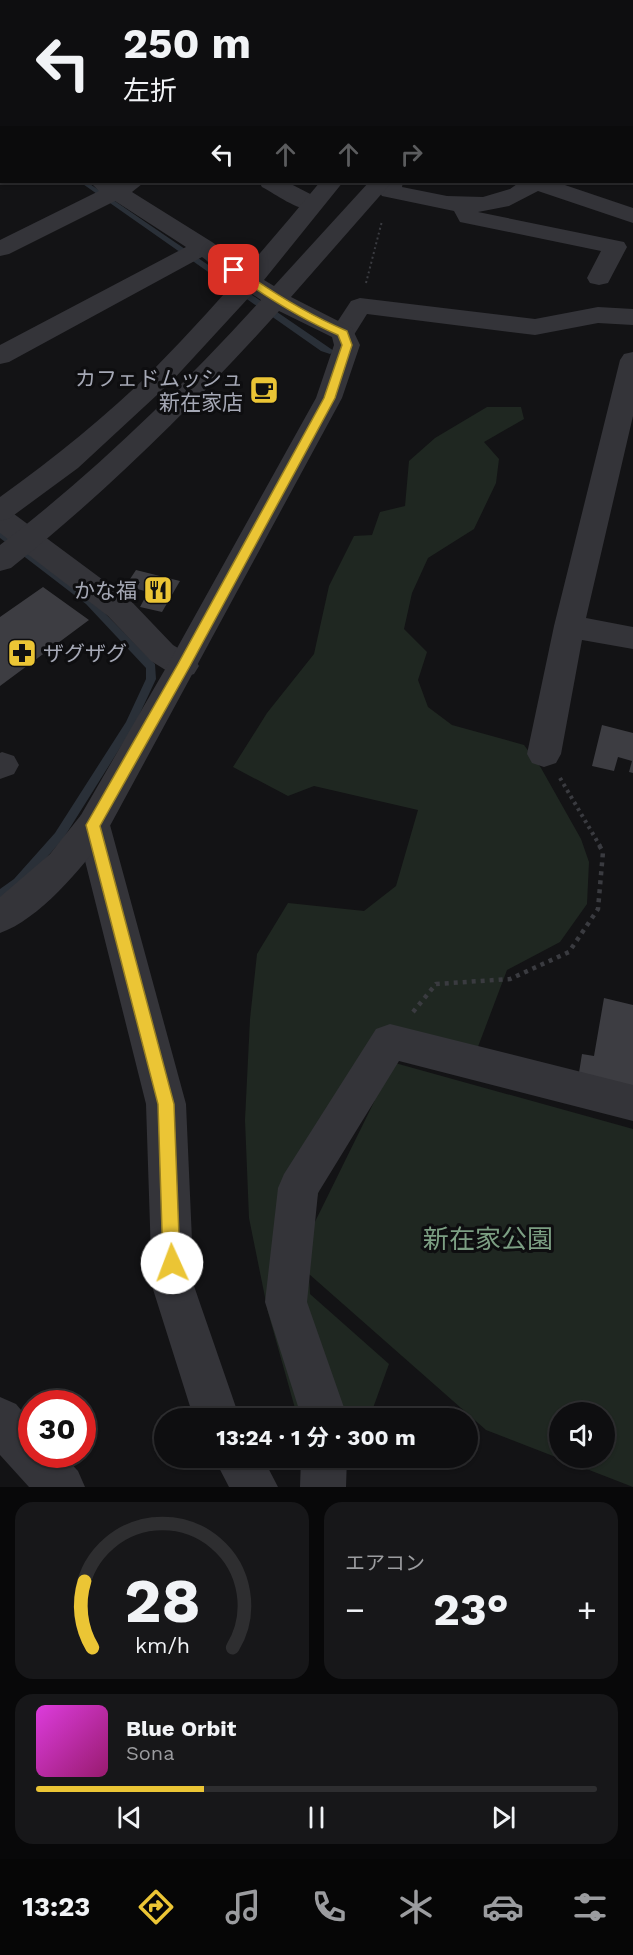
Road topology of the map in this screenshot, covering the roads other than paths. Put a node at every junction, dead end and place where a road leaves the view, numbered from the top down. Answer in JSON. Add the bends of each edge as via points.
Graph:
{"nodes":[{"id":1,"x":272,"y":183,"type":"edge"},
{"id":2,"x":331,"y":183,"type":"edge"},
{"id":3,"x":533,"y":183,"type":"edge"},
{"id":4,"x":538,"y":183,"type":"edge"},
{"id":5,"x":388,"y":185,"type":"edge"},
{"id":6,"x":111,"y":190,"type":"edge"},
{"id":7,"x":312,"y":204,"type":"junction"},
{"id":8,"x":465,"y":207,"type":"junction"},
{"id":9,"x":633,"y":216,"type":"edge"},
{"id":10,"x":203,"y":247,"type":"junction"},
{"id":11,"x":0,"y":249,"type":"edge"},
{"id":12,"x":599,"y":278,"type":"dead end"},
{"id":13,"x":250,"y":281,"type":"junction"},
{"id":14,"x":276,"y":300,"type":"junction"},
{"id":15,"x":633,"y":317,"type":"edge"},
{"id":16,"x":343,"y":333,"type":"junction"},
{"id":17,"x":0,"y":356,"type":"edge"},
{"id":18,"x":633,"y":360,"type":"edge"},
{"id":19,"x":0,"y":511,"type":"edge"},
{"id":20,"x":0,"y":518,"type":"edge"},
{"id":21,"x":28,"y":540,"type":"junction"},
{"id":22,"x":0,"y":561,"type":"edge"},
{"id":23,"x":569,"y":626,"type":"junction"},
{"id":24,"x":633,"y":638,"type":"edge"},
{"id":25,"x":183,"y":666,"type":"junction"},
{"id":26,"x":544,"y":754,"type":"road end"},
{"id":27,"x":93,"y":825,"type":"junction"},
{"id":28,"x":0,"y":918,"type":"edge"},
{"id":29,"x":633,"y":1103,"type":"edge"},
{"id":30,"x":213,"y":1408,"type":"edge"},
{"id":31,"x":321,"y":1408,"type":"edge"},
{"id":32,"x":0,"y":1420,"type":"edge"},
{"id":33,"x":243,"y":1468,"type":"edge"},
{"id":34,"x":324,"y":1468,"type":"edge"},
{"id":35,"x":62,"y":1487,"type":"edge"},
{"id":36,"x":255,"y":1487,"type":"edge"},
{"id":37,"x":323,"y":1487,"type":"edge"}],
"edges":[{"from":1,"to":7,"type":"street"},
{"from":2,"to":7,"type":"street"},
{"from":3,"to":8,"type":"street","via":[[504,201]]},
{"from":4,"to":9,"type":"street"},
{"from":5,"to":8,"type":"street"},
{"from":5,"to":14,"type":"street"},
{"from":6,"to":10,"type":"street"},
{"from":6,"to":11,"type":"street"},
{"from":7,"to":13,"type":"street"},
{"from":8,"to":12,"type":"street","via":[[468,217],[615,247]]},
{"from":10,"to":13,"type":"street"},
{"from":10,"to":17,"type":"street"},
{"from":13,"to":14,"type":"street"},
{"from":13,"to":19,"type":"street","via":[[162,376],[68,461]]},
{"from":14,"to":16,"type":"street"},
{"from":14,"to":21,"type":"street","via":[[158,425]]},
{"from":15,"to":16,"type":"street","via":[[598,315],[535,327],[360,306]]},
{"from":16,"to":25,"type":"street","via":[[347,345],[329,398]]},
{"from":18,"to":23,"type":"street"},
{"from":20,"to":21,"type":"street"},
{"from":21,"to":22,"type":"street"},
{"from":21,"to":25,"type":"street","via":[[119,608],[162,653]]},
{"from":23,"to":24,"type":"street"},
{"from":23,"to":26,"type":"street"},
{"from":25,"to":27,"type":"street"},
{"from":27,"to":28,"type":"street","via":[[57,872]]},
{"from":27,"to":30,"type":"street","via":[[166,1104],[172,1286]]},
{"from":29,"to":31,"type":"street","via":[[390,1041],[298,1188],[286,1302]]},
{"from":32,"to":35,"type":"street"},
{"from":33,"to":36,"type":"street"},
{"from":34,"to":37,"type":"street"}]}
